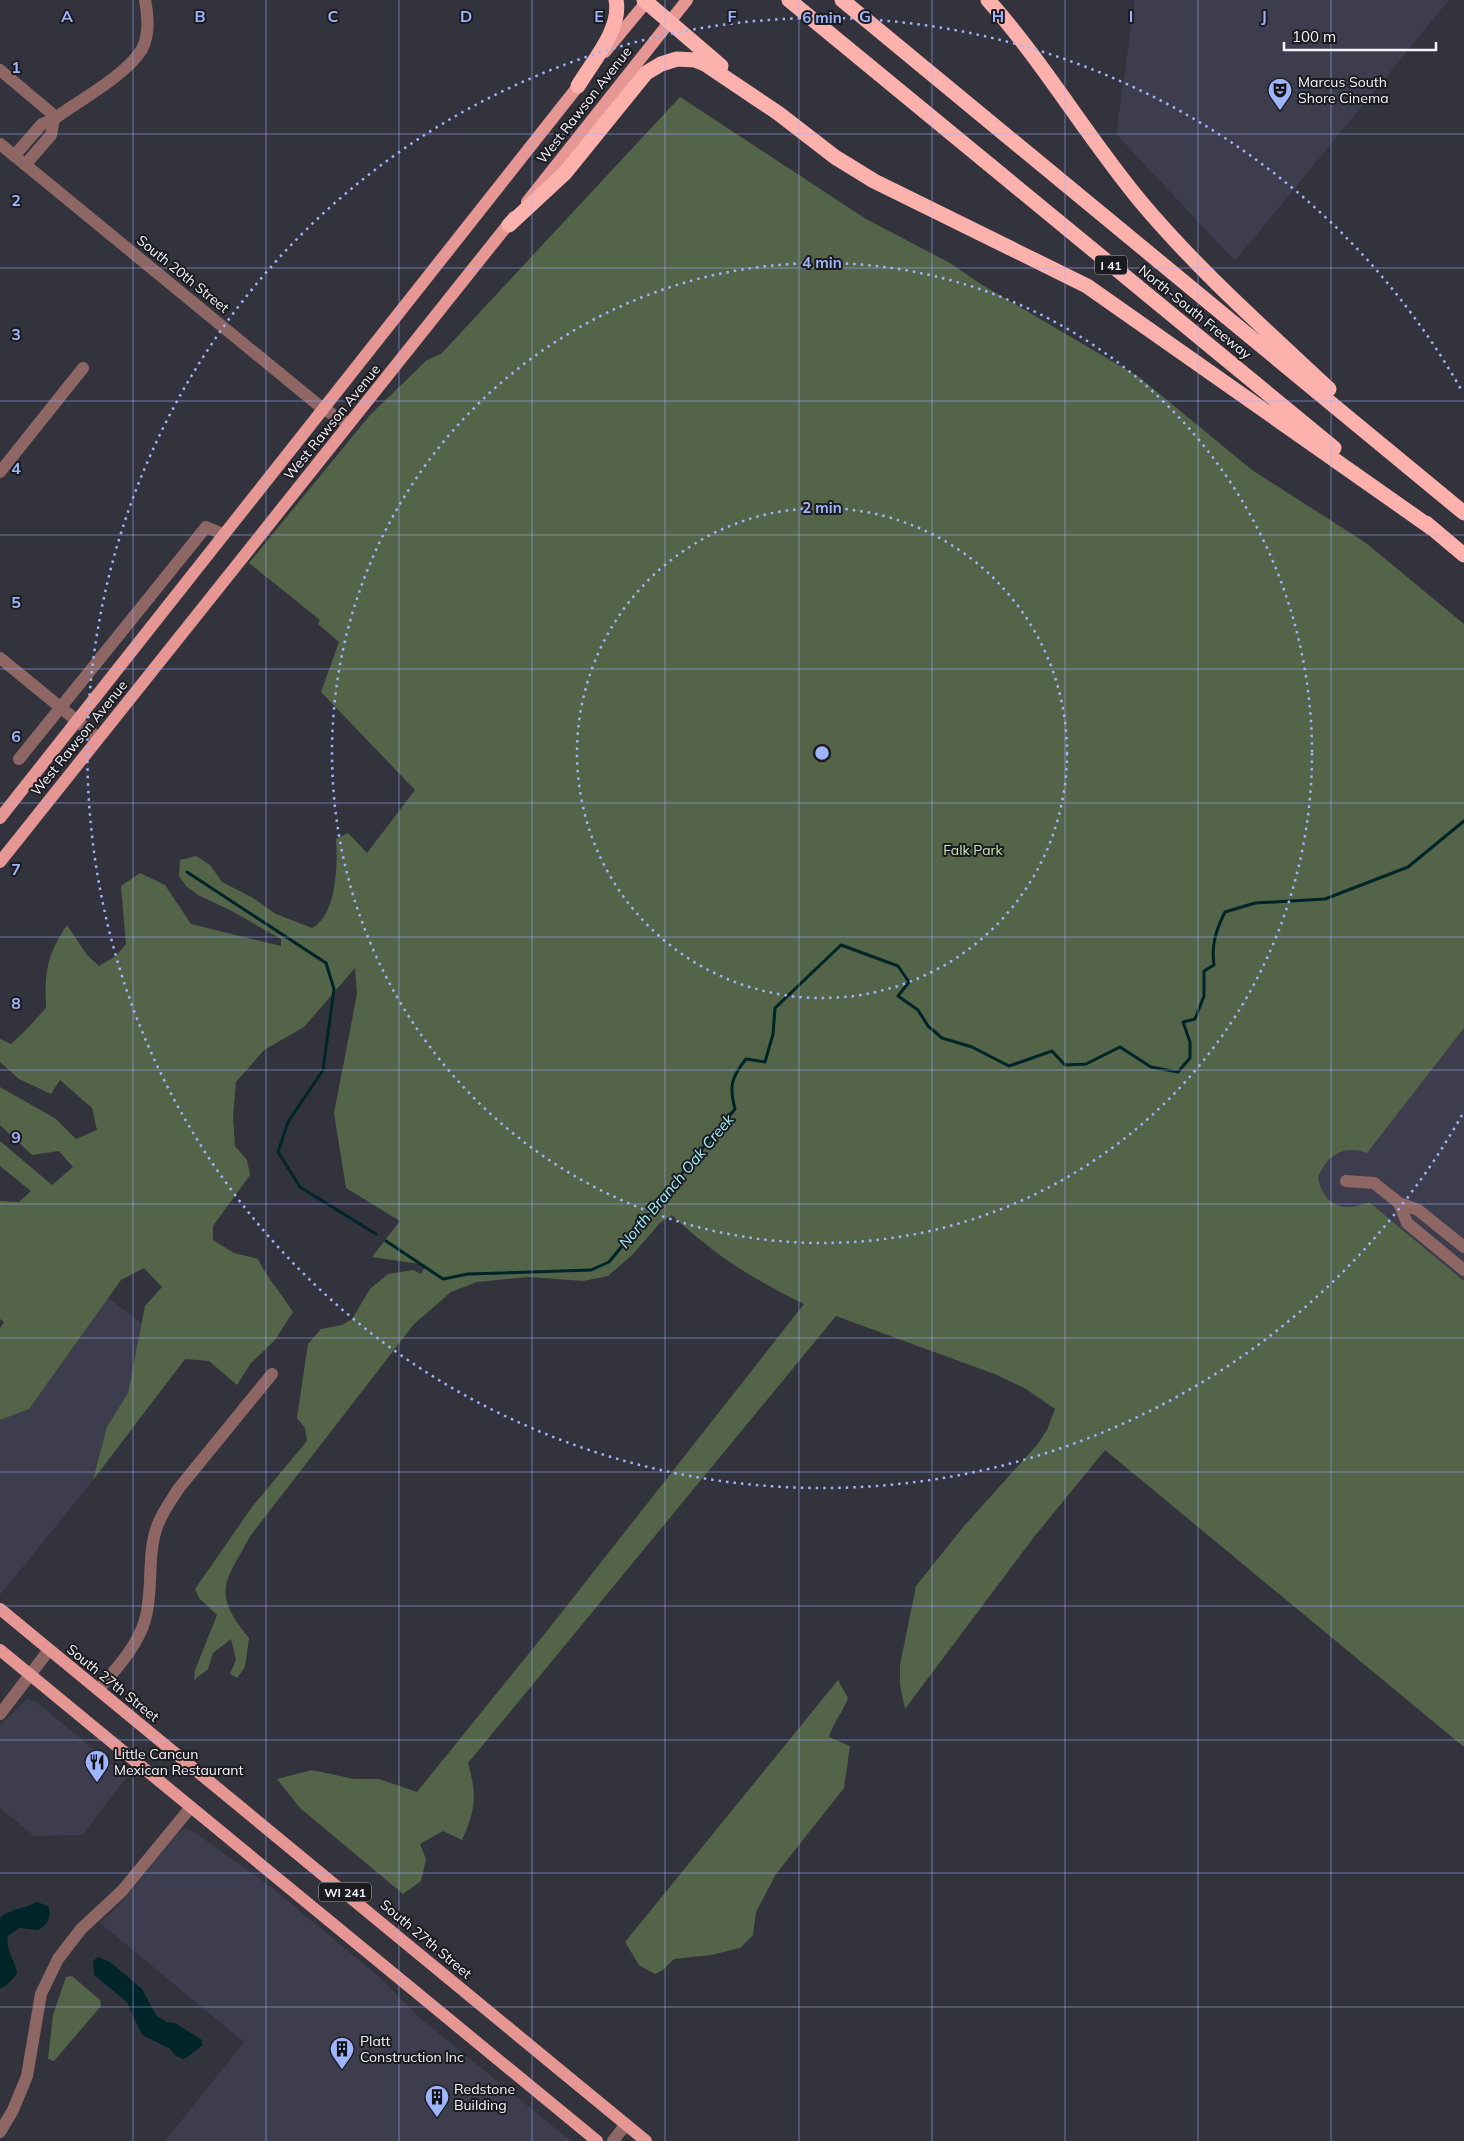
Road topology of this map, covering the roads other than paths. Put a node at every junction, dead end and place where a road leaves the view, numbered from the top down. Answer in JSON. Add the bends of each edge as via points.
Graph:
{"nodes":[{"id":1,"x":145,"y":0,"type":"edge"},
{"id":2,"x":616,"y":0,"type":"edge"},
{"id":3,"x":687,"y":0,"type":"edge"},
{"id":4,"x":789,"y":0,"type":"edge"},
{"id":5,"x":842,"y":0,"type":"edge"},
{"id":6,"x":988,"y":0,"type":"edge"},
{"id":7,"x":646,"y":1,"type":"edge"},
{"id":8,"x":669,"y":22,"type":"junction"},
{"id":9,"x":0,"y":70,"type":"edge"},
{"id":10,"x":578,"y":86,"type":"junction"},
{"id":11,"x":778,"y":113,"type":"junction"},
{"id":12,"x":55,"y":118,"type":"junction"},
{"id":13,"x":0,"y":144,"type":"edge"},
{"id":14,"x":14,"y":156,"type":"junction"},
{"id":15,"x":26,"y":165,"type":"junction"},
{"id":16,"x":509,"y":225,"type":"junction"},
{"id":17,"x":82,"y":368,"type":"dead end"},
{"id":18,"x":322,"y":408,"type":"junction"},
{"id":19,"x":349,"y":424,"type":"junction"},
{"id":20,"x":0,"y":472,"type":"edge"},
{"id":21,"x":1420,"y":477,"type":"junction"},
{"id":22,"x":1464,"y":513,"type":"edge"},
{"id":23,"x":1433,"y":529,"type":"junction"},
{"id":24,"x":223,"y":534,"type":"junction"},
{"id":25,"x":1464,"y":555,"type":"edge"},
{"id":26,"x":0,"y":658,"type":"edge"},
{"id":27,"x":60,"y":707,"type":"junction"},
{"id":28,"x":76,"y":721,"type":"junction"},
{"id":29,"x":98,"y":738,"type":"junction"},
{"id":30,"x":19,"y":759,"type":"dead end"},
{"id":31,"x":0,"y":818,"type":"edge"},
{"id":32,"x":0,"y":862,"type":"edge"},
{"id":33,"x":1346,"y":1180,"type":"dead end"},
{"id":34,"x":1399,"y":1203,"type":"junction"},
{"id":35,"x":1464,"y":1247,"type":"edge"},
{"id":36,"x":1464,"y":1270,"type":"edge"},
{"id":37,"x":272,"y":1374,"type":"dead end"},
{"id":38,"x":0,"y":1609,"type":"edge"},
{"id":39,"x":0,"y":1650,"type":"edge"},
{"id":40,"x":49,"y":1650,"type":"junction"},
{"id":41,"x":30,"y":1675,"type":"junction"},
{"id":42,"x":98,"y":1690,"type":"junction"},
{"id":43,"x":0,"y":1714,"type":"edge"},
{"id":44,"x":191,"y":1807,"type":"junction"},
{"id":45,"x":626,"y":2124,"type":"junction"},
{"id":46,"x":0,"y":2132,"type":"edge"},
{"id":47,"x":641,"y":2139,"type":"edge"},
{"id":48,"x":597,"y":2141,"type":"edge"},
{"id":49,"x":613,"y":2141,"type":"edge"}],
"edges":[{"from":1,"to":12,"type":"street","via":[[149,20],[142,49],[120,73]]},
{"from":2,"to":10,"type":"highway","via":[[613,26]]},
{"from":3,"to":8,"type":"main road","name":"West Rawson Avenue"},
{"from":4,"to":23,"type":"highway","name":"North-South Freeway","number":"I 41"},
{"from":5,"to":21,"type":"highway","name":"North-South Freeway","number":"I 41"},
{"from":6,"to":21,"type":"highway","via":[[1122,178],[1172,238]]},
{"from":7,"to":8,"type":"highway"},
{"from":7,"to":10,"type":"main road","name":"West Rawson Avenue"},
{"from":8,"to":11,"type":"highway"},
{"from":8,"to":16,"type":"main road","name":"West Rawson Avenue"},
{"from":9,"to":12,"type":"street"},
{"from":10,"to":18,"type":"main road","name":"West Rawson Avenue"},
{"from":11,"to":16,"type":"highway","via":[[705,64],[686,59],[661,64],[646,72],[565,173]]},
{"from":11,"to":23,"type":"highway","via":[[835,157],[874,181],[1087,286]]},
{"from":12,"to":14,"type":"street","via":[[42,124]]},
{"from":12,"to":15,"type":"street","via":[[51,135]]},
{"from":13,"to":14,"type":"street","name":"South 20th Street"},
{"from":14,"to":15,"type":"street","name":"South 20th Street"},
{"from":15,"to":18,"type":"street","name":"South 20th Street"},
{"from":16,"to":19,"type":"main road","name":"West Rawson Avenue"},
{"from":17,"to":20,"type":"street"},
{"from":18,"to":19,"type":"street","name":"South 20th Street"},
{"from":18,"to":24,"type":"main road","name":"West Rawson Avenue"},
{"from":19,"to":29,"type":"main road","name":"West Rawson Avenue"},
{"from":21,"to":22,"type":"highway","name":"North-South Freeway","number":"I 41"},
{"from":23,"to":25,"type":"highway","name":"North-South Freeway","number":"I 41"},
{"from":24,"to":27,"type":"street","via":[[206,527]]},
{"from":24,"to":28,"type":"main road","name":"West Rawson Avenue"},
{"from":26,"to":27,"type":"street"},
{"from":27,"to":28,"type":"street"},
{"from":27,"to":30,"type":"street"},
{"from":28,"to":29,"type":"street"},
{"from":28,"to":31,"type":"main road","name":"West Rawson Avenue"},
{"from":29,"to":32,"type":"main road","name":"West Rawson Avenue"},
{"from":33,"to":34,"type":"street","via":[[1374,1184]]},
{"from":34,"to":35,"type":"street","via":[[1418,1210]]},
{"from":34,"to":36,"type":"street","via":[[1407,1223]]},
{"from":37,"to":42,"type":"street","via":[[167,1507],[154,1542],[144,1621],[130,1651]]},
{"from":38,"to":40,"type":"main road","name":"South 27th Street","number":"WI 241"},
{"from":39,"to":41,"type":"main road","number":"WI 241"},
{"from":40,"to":41,"type":"street"},
{"from":40,"to":42,"type":"main road","name":"South 27th Street","number":"WI 241"},
{"from":41,"to":43,"type":"street"},
{"from":41,"to":44,"type":"main road","number":"WI 241"},
{"from":42,"to":45,"type":"main road","name":"South 27th Street","number":"WI 241"},
{"from":44,"to":46,"type":"street","via":[[122,1891],[81,1930],[58,1959],[41,1994],[27,2076],[14,2110]]},
{"from":44,"to":48,"type":"main road","number":"WI 241"},
{"from":45,"to":47,"type":"main road","name":"South 27th Street","number":"WI 241"},
{"from":45,"to":49,"type":"street"}]}
